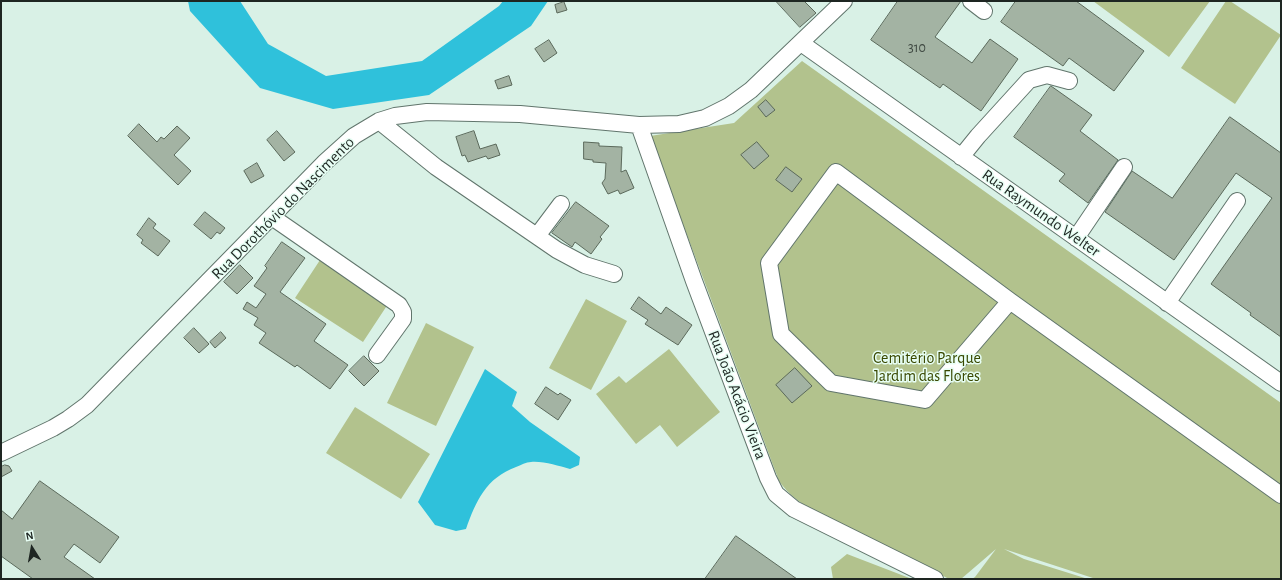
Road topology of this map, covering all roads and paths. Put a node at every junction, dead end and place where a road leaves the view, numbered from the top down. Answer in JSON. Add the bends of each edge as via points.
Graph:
{"nodes":[{"id":1,"x":844,"y":1,"type":"edge"},
{"id":2,"x":971,"y":1,"type":"edge"},
{"id":3,"x":984,"y":11,"type":"dead end"},
{"id":4,"x":801,"y":43,"type":"junction"},
{"id":5,"x":1069,"y":81,"type":"dead end"},
{"id":6,"x":379,"y":121,"type":"junction"},
{"id":7,"x":639,"y":125,"type":"junction"},
{"id":8,"x":961,"y":157,"type":"junction"},
{"id":9,"x":1124,"y":167,"type":"dead end"},
{"id":10,"x":1237,"y":202,"type":"dead end"},
{"id":11,"x":561,"y":204,"type":"dead end"},
{"id":12,"x":272,"y":217,"type":"junction"},
{"id":13,"x":537,"y":236,"type":"junction"},
{"id":14,"x":1076,"y":238,"type":"junction"},
{"id":15,"x":614,"y":274,"type":"dead end"},
{"id":16,"x":1010,"y":301,"type":"junction"},
{"id":17,"x":1167,"y":303,"type":"junction"},
{"id":18,"x":377,"y":355,"type":"dead end"},
{"id":19,"x":1281,"y":383,"type":"edge"},
{"id":20,"x":1,"y":453,"type":"edge"},
{"id":21,"x":1281,"y":495,"type":"edge"},
{"id":22,"x":935,"y":579,"type":"edge"}],
"edges":[{"from":1,"to":4,"type":"street","name":"Rua Dorothóvio do Nascimento"},
{"from":2,"to":3,"type":"street"},
{"from":4,"to":7,"type":"street","name":"Rua Dorothóvio do Nascimento","via":[[751,90],[716,113],[679,124]]},
{"from":4,"to":8,"type":"street","name":"Rua Raymundo Welter"},
{"from":5,"to":8,"type":"street","via":[[1046,75],[1030,80]]},
{"from":6,"to":7,"type":"street","name":"Rua Dorothóvio do Nascimento","via":[[427,112],[520,114]]},
{"from":6,"to":12,"type":"street","name":"Rua Dorothóvio do Nascimento","via":[[341,148]]},
{"from":6,"to":13,"type":"street","via":[[436,167]]},
{"from":7,"to":22,"type":"street","name":"Rua João Acácio Vieira","via":[[694,282],[776,494],[794,509]]},
{"from":8,"to":14,"type":"street","name":"Rua Raymundo Welter"},
{"from":9,"to":14,"type":"street"},
{"from":10,"to":17,"type":"street"},
{"from":11,"to":13,"type":"street"},
{"from":12,"to":18,"type":"street","via":[[399,306],[404,319]]},
{"from":12,"to":20,"type":"street","name":"Rua Dorothóvio do Nascimento","via":[[87,405],[58,425]]},
{"from":13,"to":15,"type":"street","via":[[585,265]]},
{"from":14,"to":17,"type":"street","name":"Rua Raymundo Welter"},
{"from":16,"to":16,"type":"street","via":[[925,400],[831,383],[781,334],[769,263],[836,172]]},
{"from":16,"to":21,"type":"street"},
{"from":17,"to":19,"type":"street","name":"Rua Raymundo Welter"}]}
